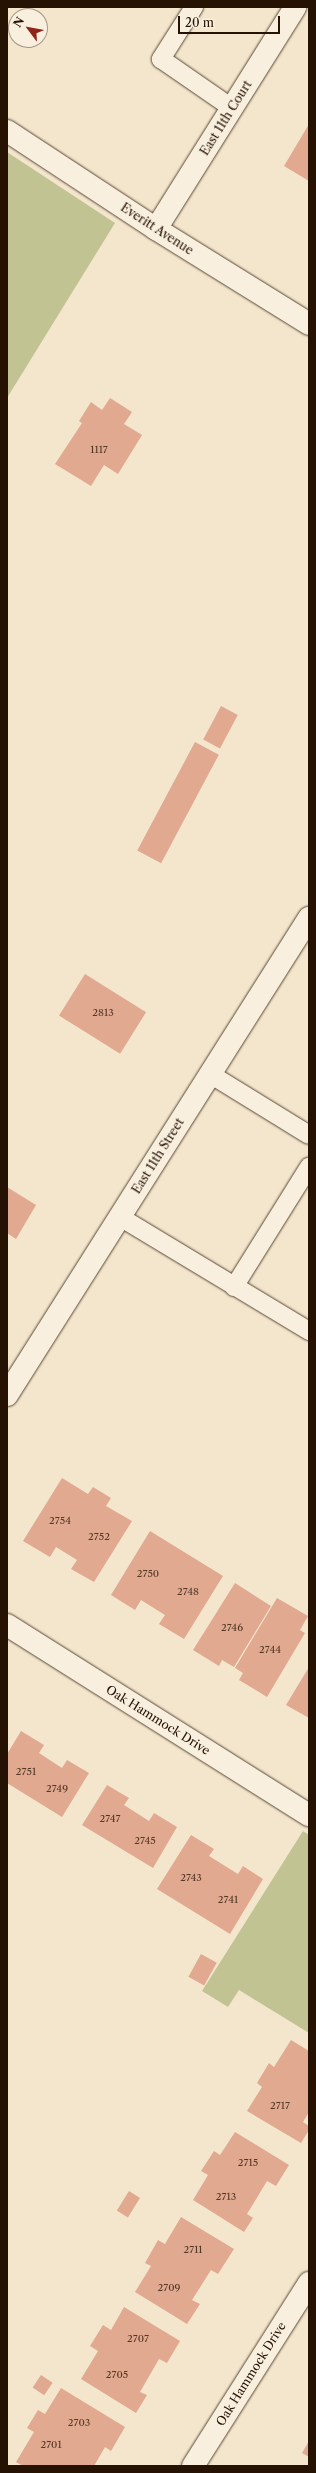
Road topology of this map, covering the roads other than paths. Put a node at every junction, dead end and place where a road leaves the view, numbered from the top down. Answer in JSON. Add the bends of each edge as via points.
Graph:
{"nodes":[{"id":1,"x":194,"y":7,"type":"edge"},
{"id":2,"x":295,"y":7,"type":"edge"},
{"id":3,"x":232,"y":108,"type":"junction"},
{"id":4,"x":7,"y":131,"type":"edge"},
{"id":5,"x":156,"y":229,"type":"junction"},
{"id":6,"x":309,"y":324,"type":"edge"},
{"id":7,"x":309,"y":918,"type":"edge"},
{"id":8,"x":210,"y":1074,"type":"junction"},
{"id":9,"x":309,"y":1135,"type":"edge"},
{"id":10,"x":309,"y":1167,"type":"edge"},
{"id":11,"x":120,"y":1217,"type":"junction"},
{"id":12,"x":234,"y":1287,"type":"junction"},
{"id":13,"x":309,"y":1331,"type":"edge"},
{"id":14,"x":7,"y":1395,"type":"edge"},
{"id":15,"x":7,"y":1625,"type":"edge"},
{"id":16,"x":309,"y":1815,"type":"edge"},
{"id":17,"x":309,"y":2283,"type":"edge"},
{"id":18,"x":193,"y":2466,"type":"edge"}],
"edges":[{"from":1,"to":3,"type":"lane","via":[[161,59]]},
{"from":2,"to":3,"type":"street","name":"East 11th Court"},
{"from":3,"to":5,"type":"street","name":"East 11th Court"},
{"from":4,"to":5,"type":"street","name":"Everitt Avenue"},
{"from":5,"to":6,"type":"street","name":"Everitt Avenue"},
{"from":7,"to":8,"type":"street","name":"East 11th Street"},
{"from":8,"to":9,"type":"lane"},
{"from":8,"to":11,"type":"street","name":"East 11th Street"},
{"from":10,"to":12,"type":"lane"},
{"from":11,"to":12,"type":"lane"},
{"from":11,"to":14,"type":"street","name":"East 11th Street"},
{"from":12,"to":13,"type":"lane"},
{"from":15,"to":16,"type":"street","name":"Oak Hammock Drive"},
{"from":17,"to":18,"type":"street","name":"Oak Hammock Drive"}]}
